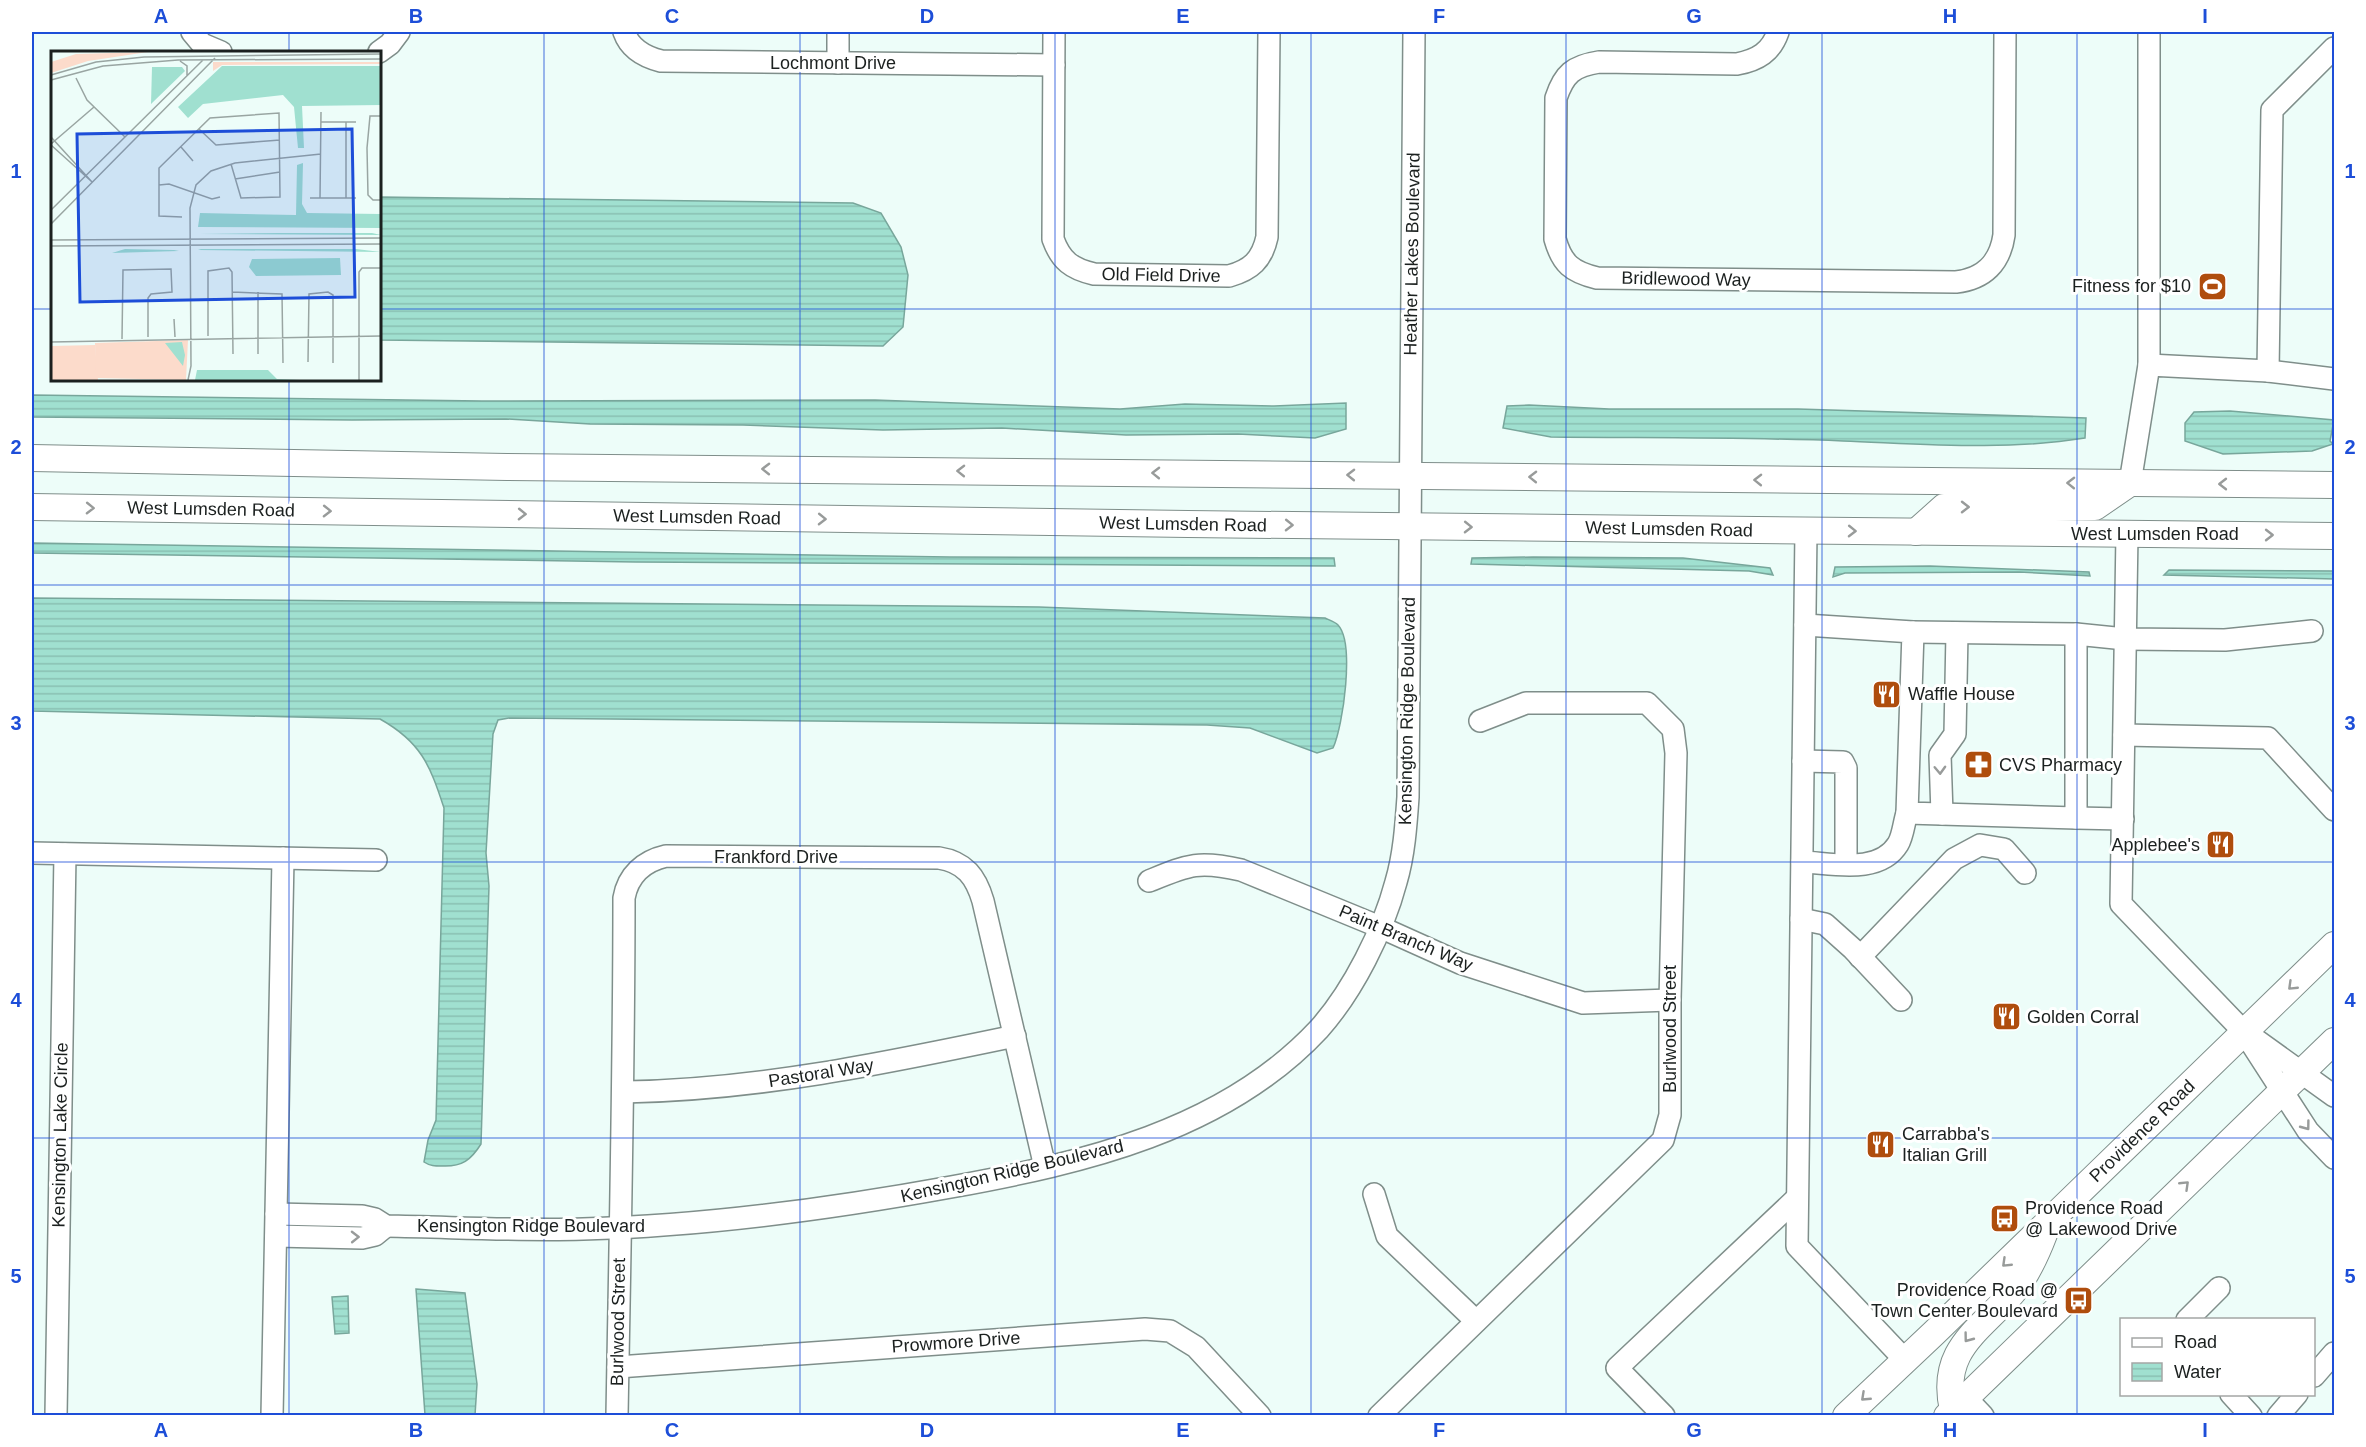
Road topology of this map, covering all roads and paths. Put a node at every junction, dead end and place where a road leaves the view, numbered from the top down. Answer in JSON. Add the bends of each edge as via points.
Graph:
{"nodes":[{"id":1,"x":192,"y":32,"type":"edge"},
{"id":2,"x":399,"y":32,"type":"edge"},
{"id":3,"x":624,"y":32,"type":"edge"},
{"id":4,"x":838,"y":32,"type":"edge"},
{"id":5,"x":1054,"y":32,"type":"edge"},
{"id":6,"x":1269,"y":32,"type":"edge"},
{"id":7,"x":1414,"y":32,"type":"edge"},
{"id":8,"x":1778,"y":32,"type":"edge"},
{"id":9,"x":2005,"y":32,"type":"edge"},
{"id":10,"x":2149,"y":32,"type":"edge"},
{"id":11,"x":2334,"y":48,"type":"edge"},
{"id":12,"x":219,"y":51,"type":"edge"},
{"id":13,"x":381,"y":51,"type":"edge"},
{"id":14,"x":837,"y":63,"type":"junction"},
{"id":15,"x":1054,"y":65,"type":"junction"},
{"id":16,"x":2149,"y":365,"type":"junction"},
{"id":17,"x":2268,"y":371,"type":"junction"},
{"id":18,"x":2334,"y":380,"type":"edge"},
{"id":19,"x":32,"y":458,"type":"edge"},
{"id":20,"x":2334,"y":471,"type":"edge"},
{"id":21,"x":1410,"y":476,"type":"junction"},
{"id":22,"x":2130,"y":483,"type":"junction"},
{"id":23,"x":2302,"y":485,"type":"junction"},
{"id":24,"x":2334,"y":485,"type":"edge"},
{"id":25,"x":32,"y":507,"type":"edge"},
{"id":26,"x":1409,"y":527,"type":"junction"},
{"id":27,"x":1806,"y":531,"type":"junction"},
{"id":28,"x":1916,"y":532,"type":"junction"},
{"id":29,"x":2127,"y":534,"type":"junction"},
{"id":30,"x":2334,"y":536,"type":"edge"},
{"id":31,"x":1804,"y":625,"type":"junction"},
{"id":32,"x":2312,"y":631,"type":"dead end"},
{"id":33,"x":1913,"y":632,"type":"junction"},
{"id":34,"x":1957,"y":633,"type":"junction"},
{"id":35,"x":2076,"y":634,"type":"junction"},
{"id":36,"x":2125,"y":639,"type":"junction"},
{"id":37,"x":1480,"y":721,"type":"dead end"},
{"id":38,"x":2124,"y":735,"type":"junction"},
{"id":39,"x":1803,"y":761,"type":"junction"},
{"id":40,"x":2334,"y":810,"type":"edge"},
{"id":41,"x":1907,"y":813,"type":"junction"},
{"id":42,"x":1942,"y":814,"type":"junction"},
{"id":43,"x":2076,"y":818,"type":"junction"},
{"id":44,"x":2123,"y":819,"type":"junction"},
{"id":45,"x":32,"y":853,"type":"edge"},
{"id":46,"x":65,"y":854,"type":"junction"},
{"id":47,"x":283,"y":858,"type":"junction"},
{"id":48,"x":376,"y":860,"type":"dead end"},
{"id":49,"x":1802,"y":862,"type":"junction"},
{"id":50,"x":1846,"y":864,"type":"junction"},
{"id":51,"x":2025,"y":873,"type":"dead end"},
{"id":52,"x":1149,"y":881,"type":"dead end"},
{"id":53,"x":1801,"y":919,"type":"junction"},
{"id":54,"x":1380,"y":927,"type":"junction"},
{"id":55,"x":2334,"y":945,"type":"edge"},
{"id":56,"x":1860,"y":957,"type":"junction"},
{"id":57,"x":1670,"y":1000,"type":"junction"},
{"id":58,"x":1901,"y":1000,"type":"dead end"},
{"id":59,"x":2244,"y":1032,"type":"junction"},
{"id":60,"x":1015,"y":1036,"type":"junction"},
{"id":61,"x":2334,"y":1041,"type":"edge"},
{"id":62,"x":2301,"y":1072,"type":"junction"},
{"id":63,"x":2281,"y":1091,"type":"junction"},
{"id":64,"x":624,"y":1092,"type":"junction"},
{"id":65,"x":2334,"y":1096,"type":"edge"},
{"id":66,"x":2334,"y":1158,"type":"edge"},
{"id":67,"x":1045,"y":1167,"type":"junction"},
{"id":68,"x":1374,"y":1194,"type":"dead end"},
{"id":69,"x":1796,"y":1199,"type":"junction"},
{"id":70,"x":276,"y":1214,"type":"junction"},
{"id":71,"x":2049,"y":1223,"type":"junction"},
{"id":72,"x":386,"y":1226,"type":"junction"},
{"id":73,"x":619,"y":1227,"type":"junction"},
{"id":74,"x":276,"y":1236,"type":"junction"},
{"id":75,"x":2219,"y":1288,"type":"dead end"},
{"id":76,"x":2189,"y":1318,"type":"edge"},
{"id":77,"x":1476,"y":1321,"type":"junction"},
{"id":78,"x":2334,"y":1353,"type":"edge"},
{"id":79,"x":1905,"y":1360,"type":"junction"},
{"id":80,"x":618,"y":1367,"type":"junction"},
{"id":81,"x":2315,"y":1374,"type":"edge"},
{"id":82,"x":2232,"y":1396,"type":"edge"},
{"id":83,"x":2296,"y":1396,"type":"edge"},
{"id":84,"x":1955,"y":1409,"type":"edge"},
{"id":85,"x":56,"y":1416,"type":"edge"},
{"id":86,"x":272,"y":1416,"type":"edge"},
{"id":87,"x":617,"y":1416,"type":"edge"},
{"id":88,"x":1260,"y":1416,"type":"edge"},
{"id":89,"x":1379,"y":1416,"type":"edge"},
{"id":90,"x":1664,"y":1416,"type":"edge"},
{"id":91,"x":1846,"y":1416,"type":"edge"},
{"id":92,"x":1983,"y":1416,"type":"edge"},
{"id":93,"x":2251,"y":1416,"type":"edge"},
{"id":94,"x":2278,"y":1416,"type":"edge"}],
"edges":[{"from":1,"to":12,"type":"street","via":[[202,44]]},
{"from":2,"to":13,"type":"street"},
{"from":3,"to":14,"type":"street","name":"Lochmont Drive","via":[[634,48],[661,62]]},
{"from":4,"to":14,"type":"street"},
{"from":5,"to":15,"type":"street","name":"Old Field Drive"},
{"from":6,"to":15,"type":"street","name":"Old Field Drive","via":[[1267,237],[1257,263],[1245,272],[1229,276],[1094,274],[1081,271],[1058,253],[1053,239]]},
{"from":7,"to":21,"type":"street","name":"Heather Lakes Boulevard"},
{"from":8,"to":9,"type":"street","name":"Bridlewood Way","via":[[1765,53],[1737,64],[1599,62],[1583,64],[1570,72],[1556,98],[1555,192],[1555,239],[1559,254],[1569,266],[1597,278],[1956,282],[1980,277],[1998,257],[2004,235]]},
{"from":10,"to":16,"type":"street"},
{"from":11,"to":17,"type":"street","via":[[2272,110]]},
{"from":14,"to":15,"type":"street","name":"Lochmont Drive"},
{"from":16,"to":17,"type":"street"},
{"from":16,"to":22,"type":"street"},
{"from":17,"to":18,"type":"street"},
{"from":21,"to":19,"type":"main road","one_way":true},
{"from":20,"to":23,"type":"street"},
{"from":22,"to":21,"type":"main road","one_way":true},
{"from":21,"to":26,"type":"street","name":"Kensington Ridge Boulevard"},
{"from":23,"to":22,"type":"main road","one_way":true},
{"from":28,"to":22,"type":"main road","one_way":true,"via":[[1944,507],[2096,507]]},
{"from":23,"to":24,"type":"main road"},
{"from":25,"to":26,"type":"main road","name":"West Lumsden Road","one_way":true},
{"from":26,"to":27,"type":"main road","name":"West Lumsden Road","one_way":true},
{"from":26,"to":54,"type":"street","name":"Kensington Ridge Boulevard","via":[[1407,806],[1400,867]]},
{"from":27,"to":28,"type":"main road","name":"West Lumsden Road","one_way":true},
{"from":27,"to":31,"type":"street"},
{"from":28,"to":29,"type":"main road","name":"West Lumsden Road"},
{"from":29,"to":30,"type":"main road","name":"West Lumsden Road","one_way":true},
{"from":29,"to":36,"type":"street"},
{"from":31,"to":33,"type":"street"},
{"from":31,"to":39,"type":"street"},
{"from":32,"to":36,"type":"street","via":[[2225,640]]},
{"from":33,"to":34,"type":"street"},
{"from":33,"to":41,"type":"street"},
{"from":34,"to":35,"type":"street"},
{"from":34,"to":42,"type":"street","one_way":true,"via":[[1955,734],[1940,755]]},
{"from":35,"to":36,"type":"street"},
{"from":35,"to":43,"type":"street"},
{"from":36,"to":38,"type":"street"},
{"from":37,"to":57,"type":"street","name":"Burlwood Street","via":[[1526,703],[1647,703],[1673,729],[1676,753]]},
{"from":38,"to":40,"type":"street","via":[[2268,738]]},
{"from":38,"to":44,"type":"street"},
{"from":39,"to":49,"type":"street"},
{"from":39,"to":50,"type":"street","via":[[1843,762],[1846,768]]},
{"from":41,"to":42,"type":"street"},
{"from":41,"to":50,"type":"street","via":[[1899,843],[1888,856],[1876,863]]},
{"from":42,"to":43,"type":"street"},
{"from":43,"to":44,"type":"street"},
{"from":44,"to":59,"type":"street","via":[[2121,904]]},
{"from":45,"to":46,"type":"street"},
{"from":46,"to":47,"type":"street"},
{"from":46,"to":85,"type":"street","name":"Kensington Lake Circle"},
{"from":47,"to":48,"type":"street"},
{"from":47,"to":70,"type":"street"},
{"from":49,"to":50,"type":"street"},
{"from":49,"to":53,"type":"street"},
{"from":51,"to":56,"type":"street","via":[[2004,849],[1980,845],[1954,859]]},
{"from":52,"to":54,"type":"street","name":"Paint Branch Way","via":[[1187,865],[1220,865]]},
{"from":53,"to":56,"type":"street","via":[[1825,924]]},
{"from":53,"to":69,"type":"street"},
{"from":54,"to":57,"type":"street","name":"Paint Branch Way","via":[[1460,963],[1583,1003]]},
{"from":54,"to":67,"type":"street","name":"Kensington Ridge Boulevard","via":[[1358,972],[1330,1014],[1290,1057],[1265,1077],[1170,1130]]},
{"from":55,"to":59,"type":"main road","name":"Providence Road","one_way":true},
{"from":56,"to":58,"type":"street"},
{"from":57,"to":77,"type":"street","name":"Burlwood Street","via":[[1670,1115],[1663,1140]]},
{"from":59,"to":62,"type":"street"},
{"from":59,"to":63,"type":"street"},
{"from":59,"to":71,"type":"main road","name":"Providence Road"},
{"from":60,"to":64,"type":"street","name":"Pastoral Way","via":[[783,1079],[698,1089]]},
{"from":60,"to":64,"type":"street","name":"Frankford Drive","via":[[981,894],[967,869],[954,861],[666,856],[642,866],[626,888]]},
{"from":60,"to":67,"type":"street","name":"Frankford Drive"},
{"from":61,"to":62,"type":"main road"},
{"from":62,"to":63,"type":"main road"},
{"from":62,"to":65,"type":"street"},
{"from":63,"to":66,"type":"street","one_way":true,"via":[[2308,1131]]},
{"from":84,"to":63,"type":"main road","one_way":true},
{"from":64,"to":73,"type":"street","name":"Frankford Drive"},
{"from":67,"to":73,"type":"street","name":"Kensington Ridge Boulevard","via":[[842,1206]]},
{"from":68,"to":77,"type":"street","via":[[1388,1236]]},
{"from":69,"to":79,"type":"street","via":[[1797,1246]]},
{"from":69,"to":90,"type":"street","via":[[1617,1368]]},
{"from":70,"to":72,"type":"street","name":"Kensington Ridge Boulevard","via":[[362,1216]]},
{"from":70,"to":74,"type":"street"},
{"from":71,"to":79,"type":"main road","name":"Providence Road","one_way":true},
{"from":71,"to":84,"type":"main road","one_way":true,"via":[[2020,1283],[1970,1334],[1959,1352],[1950,1384]]},
{"from":72,"to":73,"type":"street","name":"Kensington Ridge Boulevard"},
{"from":74,"to":72,"type":"street","name":"Kensington Ridge Boulevard","one_way":true,"via":[[362,1238],[375,1235]]},
{"from":73,"to":80,"type":"street","name":"Burlwood Street"},
{"from":74,"to":86,"type":"street"},
{"from":75,"to":76,"type":"street"},
{"from":77,"to":89,"type":"street","name":"Burlwood Street"},
{"from":78,"to":81,"type":"street"},
{"from":79,"to":91,"type":"main road","name":"Providence Road","one_way":true},
{"from":80,"to":87,"type":"street","name":"Burlwood Street"},
{"from":80,"to":88,"type":"street","name":"Prowmore Drive","via":[[1145,1329],[1170,1331],[1196,1347]]},
{"from":82,"to":93,"type":"street"},
{"from":83,"to":94,"type":"street"},
{"from":84,"to":92,"type":"street"}]}
